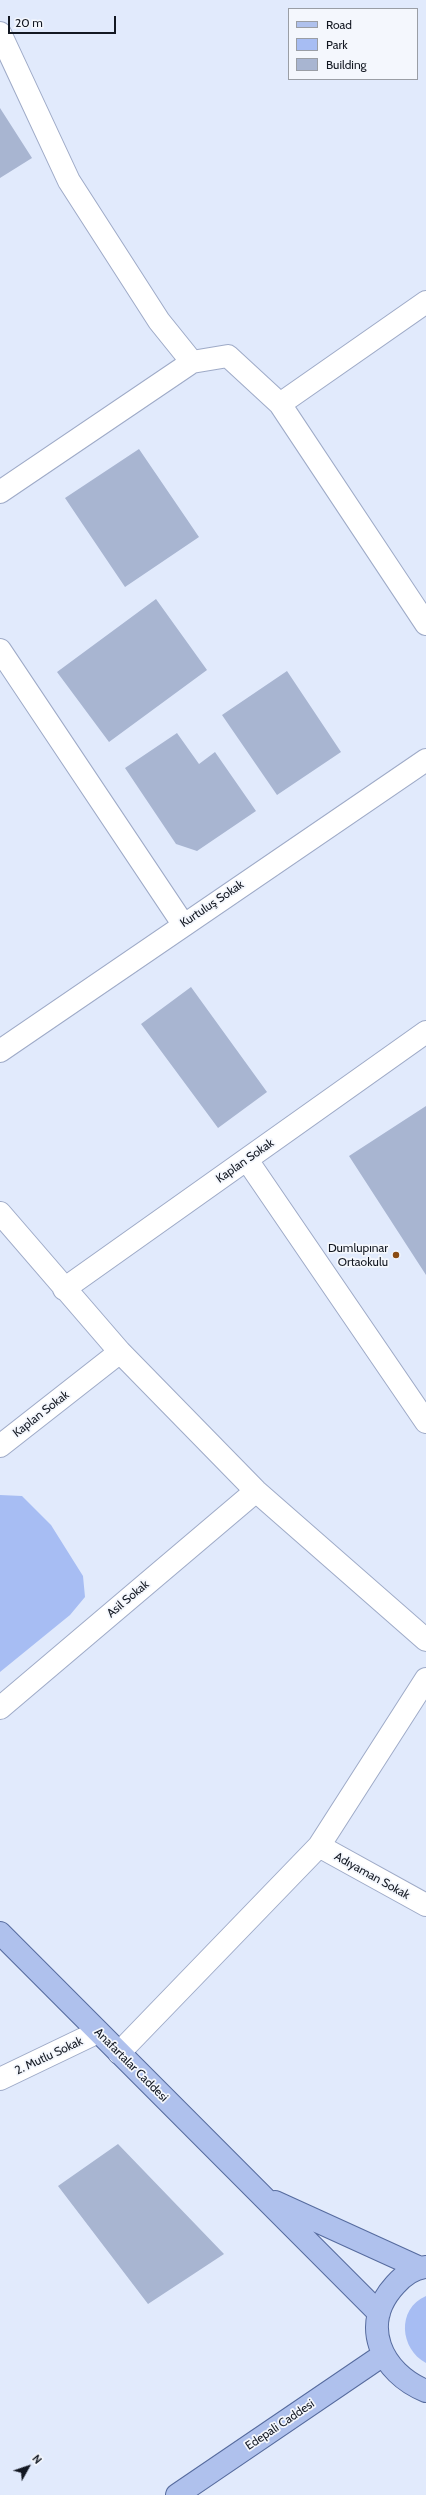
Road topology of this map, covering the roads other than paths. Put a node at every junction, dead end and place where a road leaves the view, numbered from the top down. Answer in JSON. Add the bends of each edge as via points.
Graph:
{"nodes":[{"id":1,"x":0,"y":33,"type":"edge"},
{"id":2,"x":426,"y":302,"type":"edge"},
{"id":3,"x":192,"y":362,"type":"junction"},
{"id":4,"x":280,"y":404,"type":"junction"},
{"id":5,"x":0,"y":492,"type":"edge"},
{"id":6,"x":426,"y":624,"type":"edge"},
{"id":7,"x":0,"y":650,"type":"edge"},
{"id":8,"x":426,"y":760,"type":"edge"},
{"id":9,"x":183,"y":924,"type":"junction"},
{"id":10,"x":426,"y":1032,"type":"edge"},
{"id":11,"x":0,"y":1051,"type":"edge"},
{"id":12,"x":247,"y":1160,"type":"junction"},
{"id":13,"x":0,"y":1213,"type":"edge"},
{"id":14,"x":64,"y":1289,"type":"junction"},
{"id":15,"x":120,"y":1352,"type":"junction"},
{"id":16,"x":426,"y":1422,"type":"edge"},
{"id":17,"x":0,"y":1446,"type":"edge"},
{"id":18,"x":256,"y":1491,"type":"junction"},
{"id":19,"x":426,"y":1640,"type":"edge"},
{"id":20,"x":426,"y":1680,"type":"edge"},
{"id":21,"x":0,"y":1708,"type":"edge"},
{"id":22,"x":319,"y":1846,"type":"junction"},
{"id":23,"x":426,"y":1905,"type":"edge"},
{"id":24,"x":0,"y":1933,"type":"edge"},
{"id":25,"x":98,"y":2032,"type":"junction"},
{"id":26,"x":119,"y":2053,"type":"junction"},
{"id":27,"x":0,"y":2079,"type":"edge"},
{"id":28,"x":263,"y":2197,"type":"junction"},
{"id":29,"x":423,"y":2267,"type":"edge"},
{"id":30,"x":379,"y":2313,"type":"junction"},
{"id":31,"x":383,"y":2355,"type":"junction"},
{"id":32,"x":426,"y":2390,"type":"edge"},
{"id":33,"x":177,"y":2495,"type":"edge"}],
"edges":[{"from":1,"to":3,"type":"street","via":[[69,181],[159,321]]},
{"from":2,"to":4,"type":"street"},
{"from":3,"to":4,"type":"street","via":[[228,356]]},
{"from":3,"to":5,"type":"street"},
{"from":4,"to":6,"type":"street"},
{"from":7,"to":9,"type":"street"},
{"from":8,"to":9,"type":"street","name":"Kurtuluş Sokak"},
{"from":9,"to":11,"type":"street","name":"Kurtuluş Sokak"},
{"from":10,"to":12,"type":"street","name":"Kaplan Sokak"},
{"from":12,"to":14,"type":"street","name":"Kaplan Sokak"},
{"from":12,"to":16,"type":"street"},
{"from":13,"to":14,"type":"street"},
{"from":14,"to":15,"type":"street"},
{"from":15,"to":17,"type":"street","name":"Kaplan Sokak"},
{"from":15,"to":18,"type":"street"},
{"from":18,"to":19,"type":"street"},
{"from":18,"to":21,"type":"street","name":"Asil Sokak"},
{"from":20,"to":22,"type":"street"},
{"from":22,"to":23,"type":"street","name":"Adıyaman Sokak"},
{"from":22,"to":26,"type":"street"},
{"from":24,"to":25,"type":"main road","name":"Anafartalar Caddesi"},
{"from":25,"to":26,"type":"main road","name":"Anafartalar Caddesi"},
{"from":25,"to":27,"type":"street","name":"2. Mutlu Sokak"},
{"from":26,"to":28,"type":"main road","name":"Anafartalar Caddesi"},
{"from":28,"to":29,"type":"main road"},
{"from":28,"to":30,"type":"main road","name":"Anafartalar Caddesi"},
{"from":29,"to":30,"type":"main road","via":[[402,2278],[387,2294]]},
{"from":30,"to":31,"type":"main road","via":[[378,2334]]},
{"from":31,"to":32,"type":"main road","via":[[394,2372],[409,2384]]},
{"from":31,"to":33,"type":"main road","name":"Edepali Caddesi"}]}
